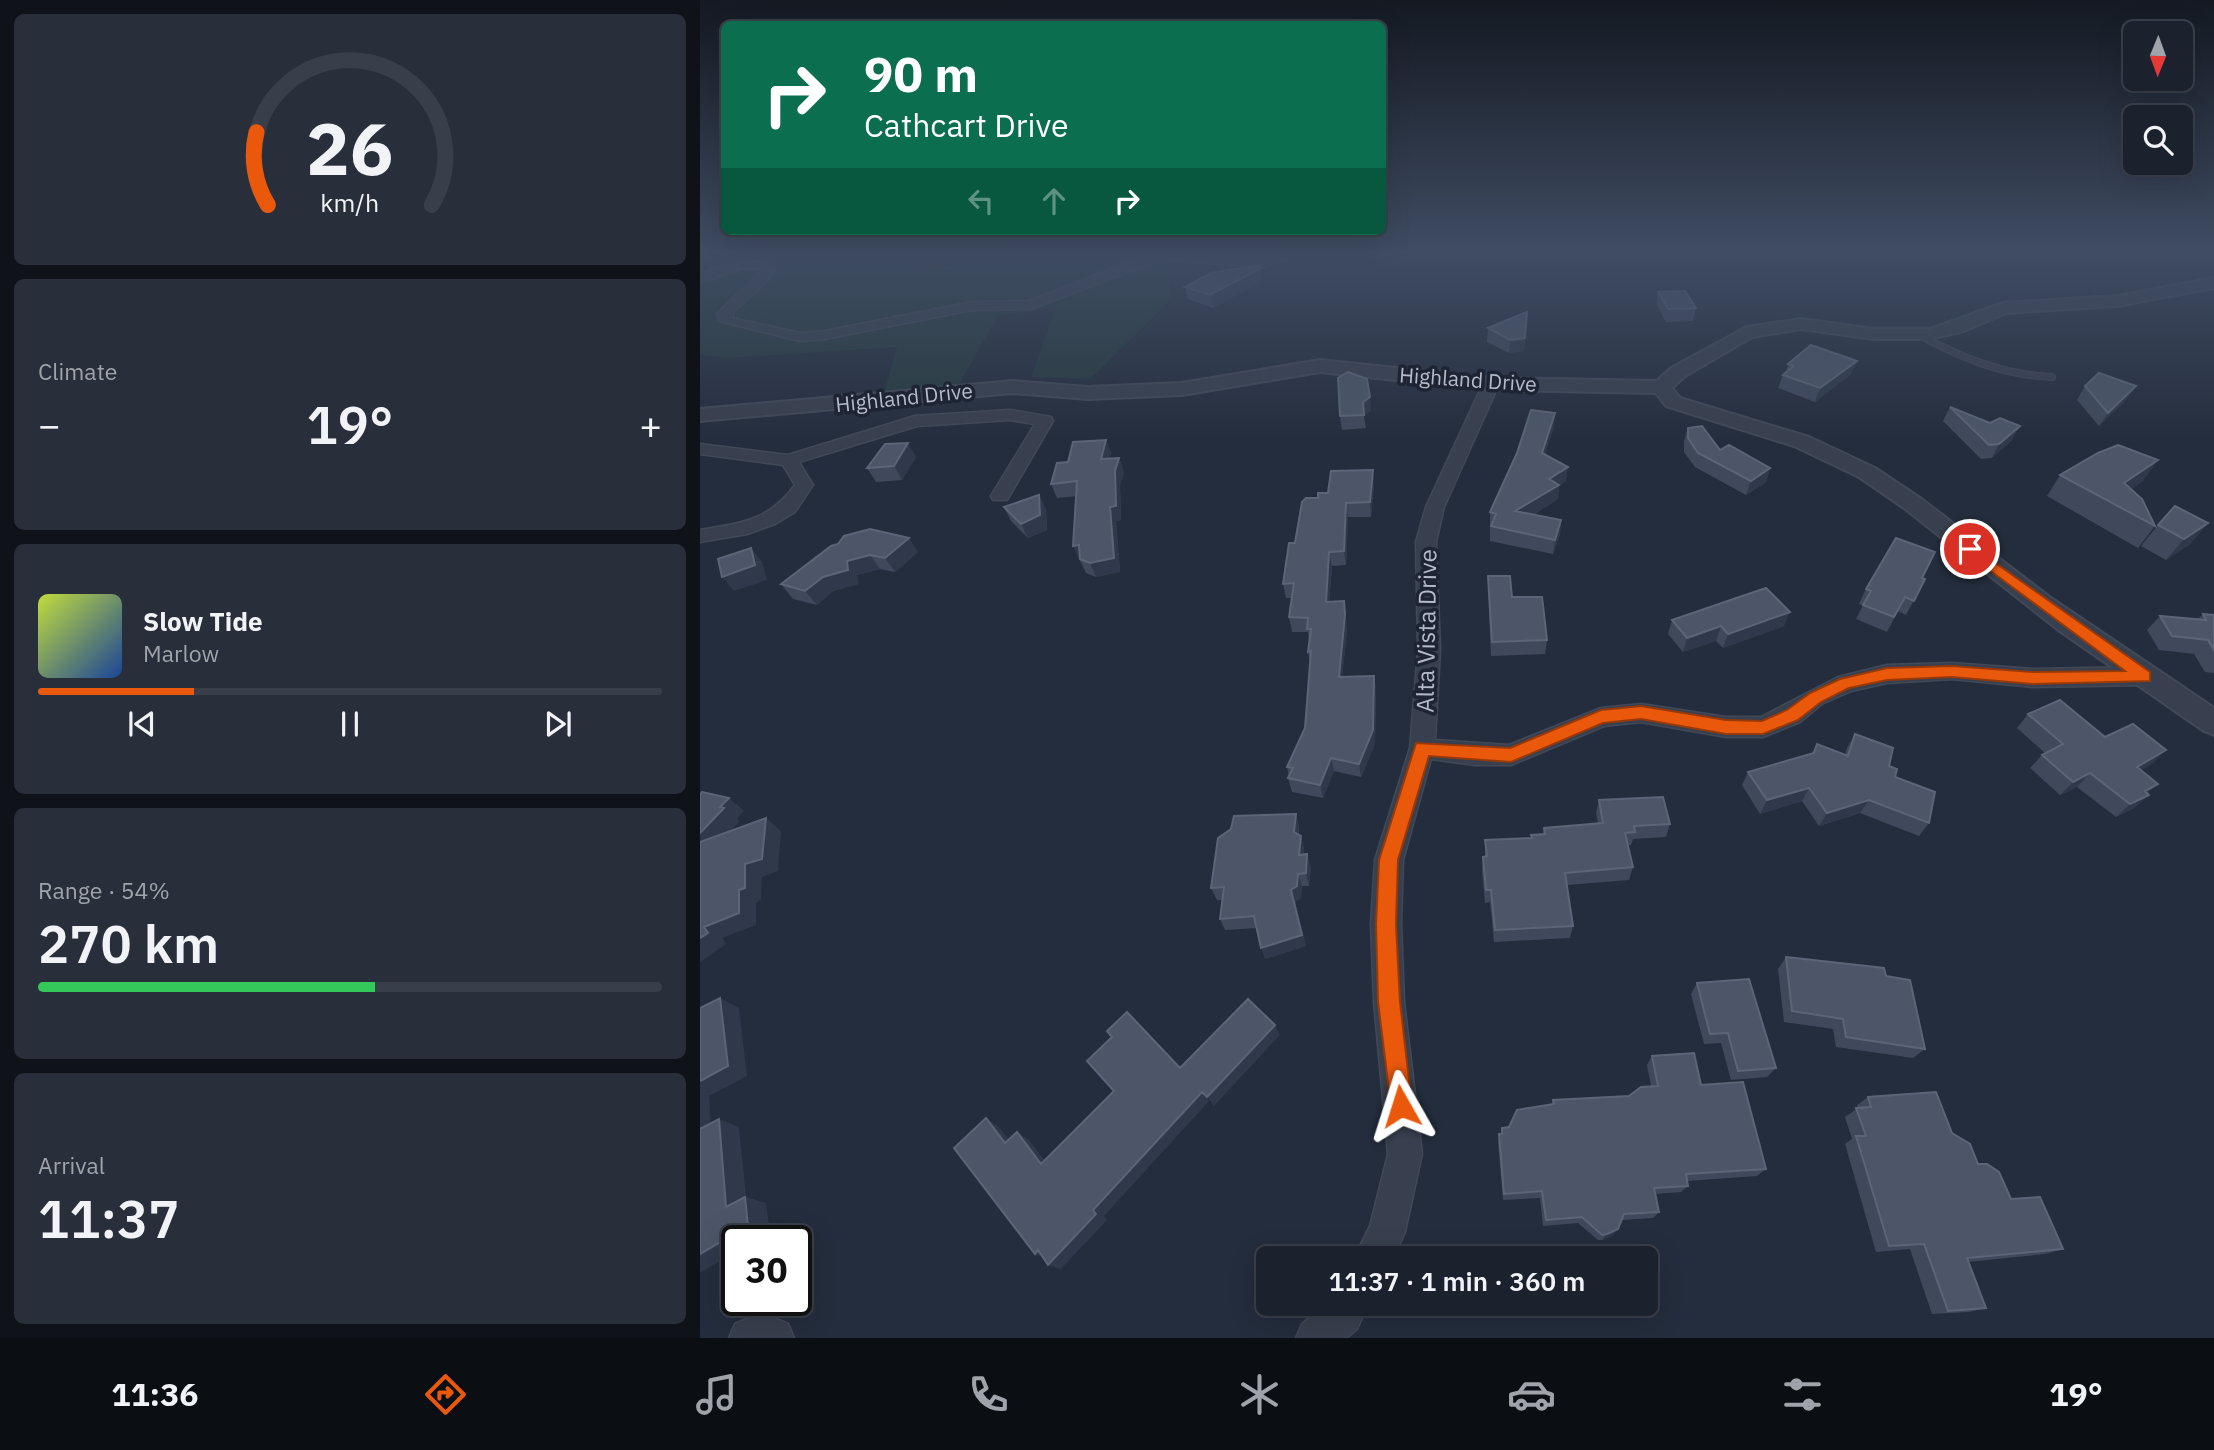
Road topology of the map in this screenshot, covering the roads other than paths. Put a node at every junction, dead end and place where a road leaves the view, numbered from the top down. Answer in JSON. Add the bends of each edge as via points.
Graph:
{"nodes":[{"id":1,"x":725,"y":316,"type":"edge"},
{"id":2,"x":925,"y":316,"type":"edge"},
{"id":3,"x":1983,"y":316,"type":"edge"},
{"id":4,"x":1919,"y":335,"type":"junction"},
{"id":5,"x":2052,"y":377,"type":"dead end"},
{"id":6,"x":1491,"y":384,"type":"junction"},
{"id":7,"x":1662,"y":387,"type":"junction"},
{"id":8,"x":700,"y":415,"type":"edge"},
{"id":9,"x":700,"y":449,"type":"edge"},
{"id":10,"x":789,"y":460,"type":"junction"},
{"id":11,"x":1000,"y":496,"type":"dead end"},
{"id":12,"x":700,"y":536,"type":"edge"},
{"id":13,"x":2144,"y":677,"type":"junction"},
{"id":14,"x":2214,"y":723,"type":"edge"},
{"id":15,"x":1422,"y":748,"type":"junction"},
{"id":16,"x":1379,"y":1246,"type":"edge"},
{"id":17,"x":1342,"y":1316,"type":"edge"},
{"id":18,"x":749,"y":1338,"type":"edge"},
{"id":19,"x":774,"y":1338,"type":"edge"},
{"id":20,"x":1317,"y":1338,"type":"edge"}],
"edges":[{"from":1,"to":2,"type":"street","via":[[726,321],[800,337]]},
{"from":3,"to":4,"type":"street"},
{"from":4,"to":5,"type":"lane","via":[[1995,370]]},
{"from":4,"to":7,"type":"street","via":[[1801,324],[1747,332],[1678,372]]},
{"from":6,"to":7,"type":"street","name":"Highland Drive"},
{"from":6,"to":8,"type":"street","name":"Highland Drive","via":[[1320,366],[1182,389],[1088,393],[1013,387]]},
{"from":6,"to":15,"type":"street","name":"Alta Vista Drive","via":[[1434,506],[1426,542],[1429,650]]},
{"from":7,"to":13,"type":"street","via":[[1666,396],[1682,405],[1802,440],[1874,478],[1936,519],[2018,587]]},
{"from":9,"to":10,"type":"street"},
{"from":10,"to":11,"type":"street","via":[[915,421],[1010,415],[1045,421]]},
{"from":10,"to":12,"type":"street","via":[[804,485],[788,508],[747,528]]},
{"from":13,"to":14,"type":"street"},
{"from":13,"to":15,"type":"street","via":[[2033,678],[1952,671],[1887,674],[1846,683],[1763,727],[1726,727],[1641,713],[1601,717],[1511,755]]},
{"from":15,"to":16,"type":"street","name":"Alta Vista Drive","via":[[1389,860],[1389,1002],[1405,1154],[1387,1232]]},
{"from":17,"to":20,"type":"street"},
{"from":18,"to":19,"type":"street"}]}
